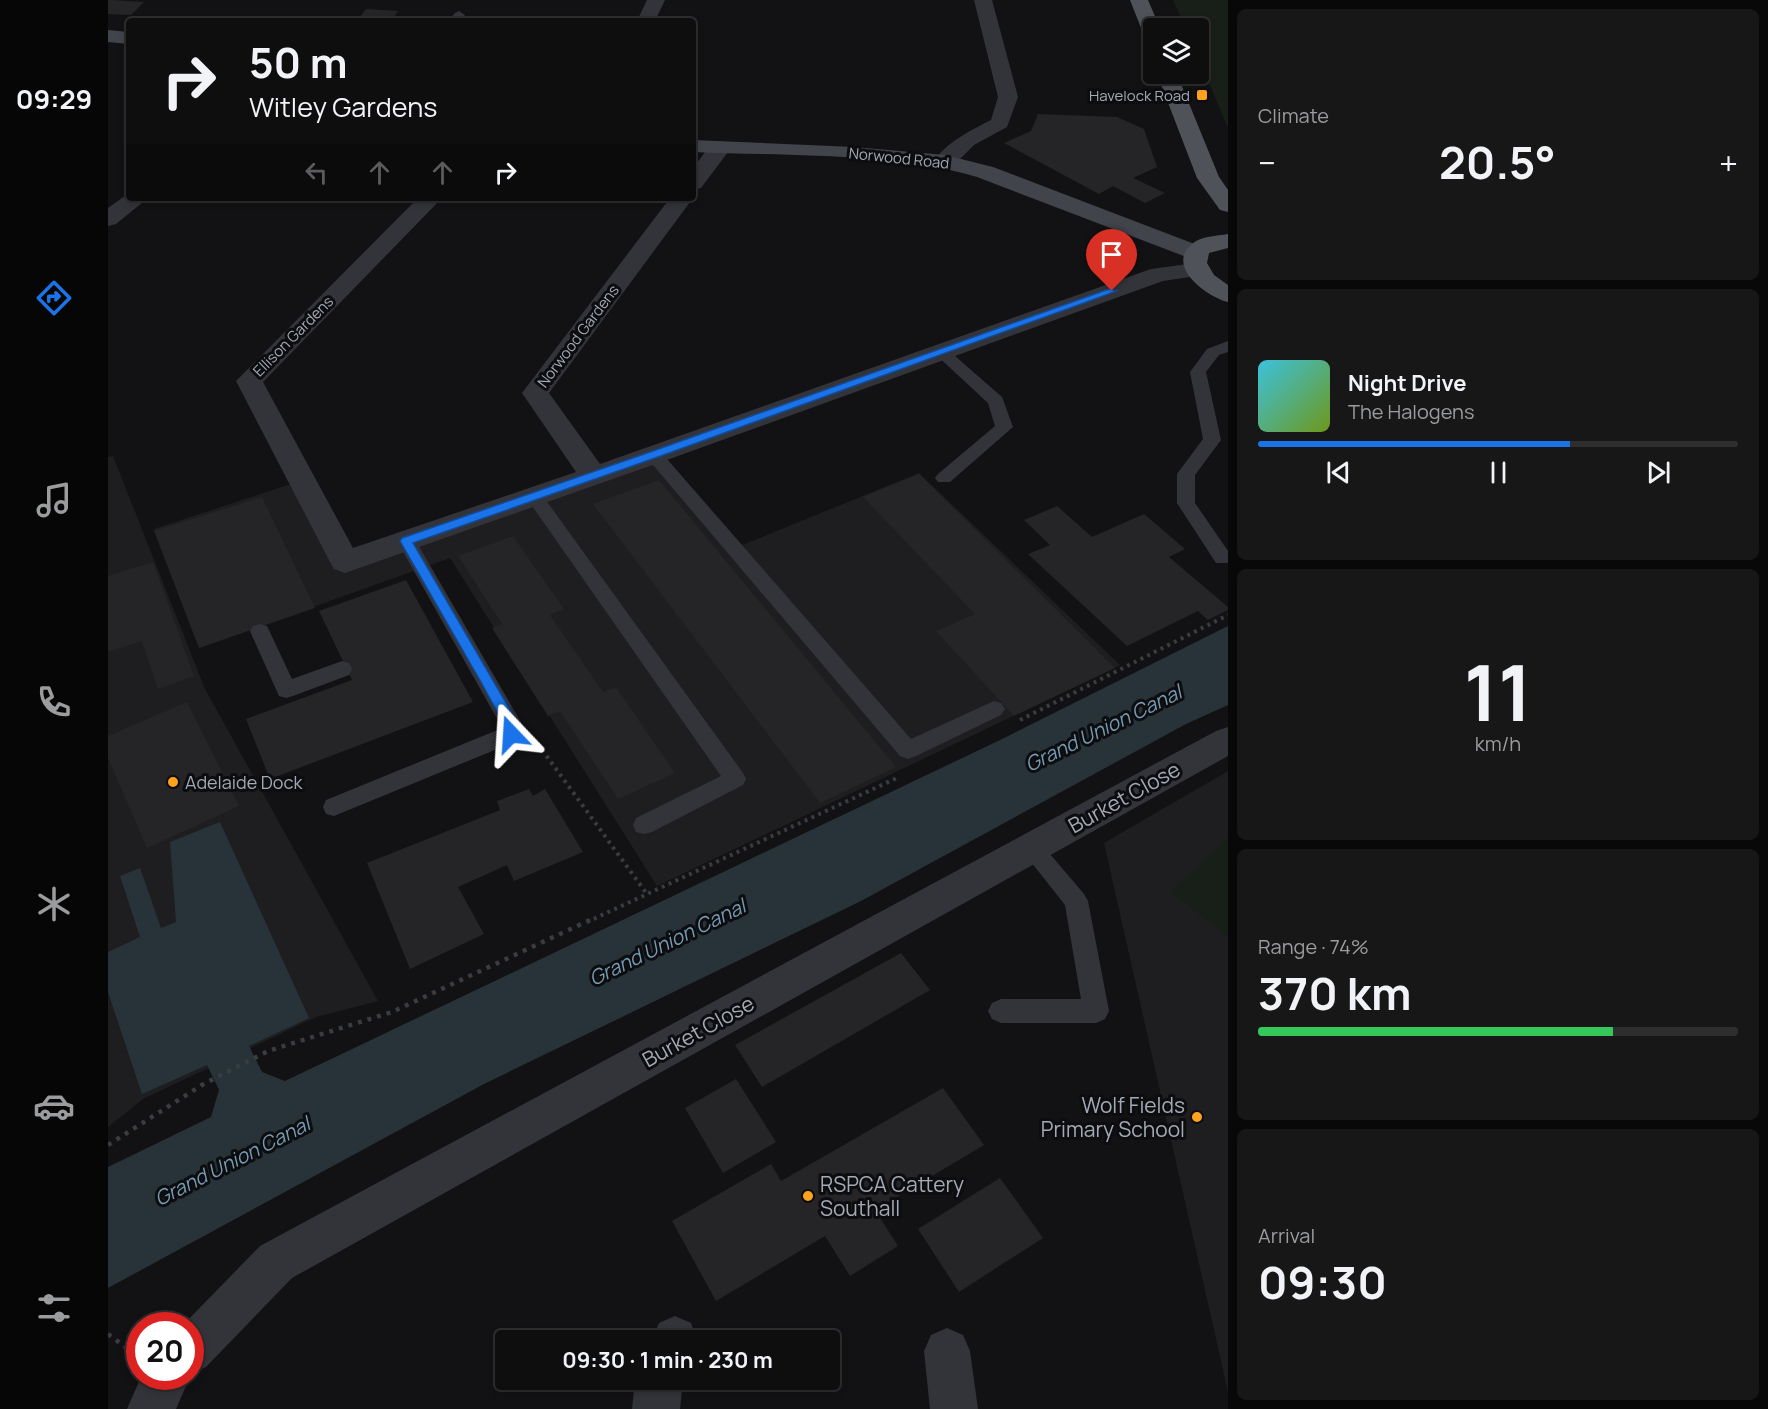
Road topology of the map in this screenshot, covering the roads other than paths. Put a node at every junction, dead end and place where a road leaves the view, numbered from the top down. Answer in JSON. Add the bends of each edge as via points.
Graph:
{"nodes":[{"id":1,"x":656,"y":0,"type":"edge"},
{"id":2,"x":983,"y":0,"type":"edge"},
{"id":3,"x":1138,"y":0,"type":"edge"},
{"id":4,"x":647,"y":18,"type":"edge"},
{"id":5,"x":1146,"y":18,"type":"edge"},
{"id":6,"x":1171,"y":84,"type":"edge"},
{"id":7,"x":696,"y":146,"type":"edge"},
{"id":8,"x":720,"y":148,"type":"junction"},
{"id":9,"x":945,"y":161,"type":"junction"},
{"id":10,"x":696,"y":179,"type":"edge"},
{"id":11,"x":133,"y":201,"type":"edge"},
{"id":12,"x":428,"y":201,"type":"edge"},
{"id":13,"x":680,"y":201,"type":"edge"},
{"id":14,"x":1228,"y":205,"type":"edge"},
{"id":15,"x":108,"y":219,"type":"edge"},
{"id":16,"x":1228,"y":240,"type":"edge"},
{"id":17,"x":1196,"y":261,"type":"junction"},
{"id":18,"x":1227,"y":295,"type":"edge"},
{"id":19,"x":1228,"y":346,"type":"edge"},
{"id":20,"x":941,"y":352,"type":"junction"},
{"id":21,"x":654,"y":455,"type":"junction"},
{"id":22,"x":594,"y":476,"type":"junction"},
{"id":23,"x":944,"y":478,"type":"dead end"},
{"id":24,"x":534,"y":496,"type":"junction"},
{"id":25,"x":406,"y":541,"type":"junction"},
{"id":26,"x":1223,"y":558,"type":"dead end"},
{"id":27,"x":260,"y":631,"type":"dead end"},
{"id":28,"x":342,"y":669,"type":"dead end"},
{"id":29,"x":994,"y":709,"type":"dead end"},
{"id":30,"x":1228,"y":740,"type":"edge"},
{"id":31,"x":334,"y":807,"type":"dead end"},
{"id":32,"x":644,"y":825,"type":"dead end"},
{"id":33,"x":1031,"y":848,"type":"junction"},
{"id":34,"x":1001,"y":1011,"type":"dead end"},
{"id":35,"x":204,"y":1337,"type":"edge"},
{"id":36,"x":948,"y":1351,"type":"dead end"},
{"id":37,"x":160,"y":1390,"type":"edge"},
{"id":38,"x":660,"y":1390,"type":"edge"},
{"id":39,"x":151,"y":1409,"type":"edge"},
{"id":40,"x":656,"y":1409,"type":"edge"},
{"id":41,"x":954,"y":1409,"type":"edge"}],
"edges":[{"from":1,"to":4,"type":"street"},
{"from":2,"to":9,"type":"street","via":[[1008,96],[1000,123],[967,141]]},
{"from":3,"to":5,"type":"main road"},
{"from":6,"to":14,"type":"main road","via":[[1208,178]]},
{"from":7,"to":8,"type":"street","name":"Norwood Road"},
{"from":8,"to":9,"type":"street","name":"Norwood Road"},
{"from":8,"to":10,"type":"street"},
{"from":9,"to":17,"type":"street","name":"Norwood Road","via":[[985,172]]},
{"from":11,"to":15,"type":"street"},
{"from":12,"to":25,"type":"street","name":"Ellison Gardens","via":[[249,381],[345,562]]},
{"from":13,"to":22,"type":"street","name":"Norwood Gardens","via":[[535,393]]},
{"from":16,"to":17,"type":"main road","via":[[1207,246]]},
{"from":17,"to":18,"type":"main road","via":[[1210,286]]},
{"from":17,"to":20,"type":"street"},
{"from":19,"to":26,"type":"lane","via":[[1213,352],[1198,372],[1212,441],[1186,474],[1186,503]]},
{"from":20,"to":21,"type":"street"},
{"from":20,"to":23,"type":"lane","via":[[996,401],[1004,427]]},
{"from":21,"to":22,"type":"street"},
{"from":21,"to":29,"type":"lane","via":[[908,750]]},
{"from":22,"to":24,"type":"street"},
{"from":24,"to":25,"type":"street"},
{"from":24,"to":32,"type":"lane","via":[[735,779]]},
{"from":25,"to":31,"type":"lane","via":[[448,630],[511,724],[511,734]]},
{"from":27,"to":28,"type":"lane","via":[[286,690]]},
{"from":30,"to":33,"type":"street","name":"Burket Close"},
{"from":33,"to":34,"type":"lane","via":[[1076,902],[1096,1011]]},
{"from":33,"to":35,"type":"street","name":"Burket Close","via":[[276,1262]]},
{"from":36,"to":41,"type":"street"},
{"from":37,"to":39,"type":"street"},
{"from":38,"to":40,"type":"street"}]}
